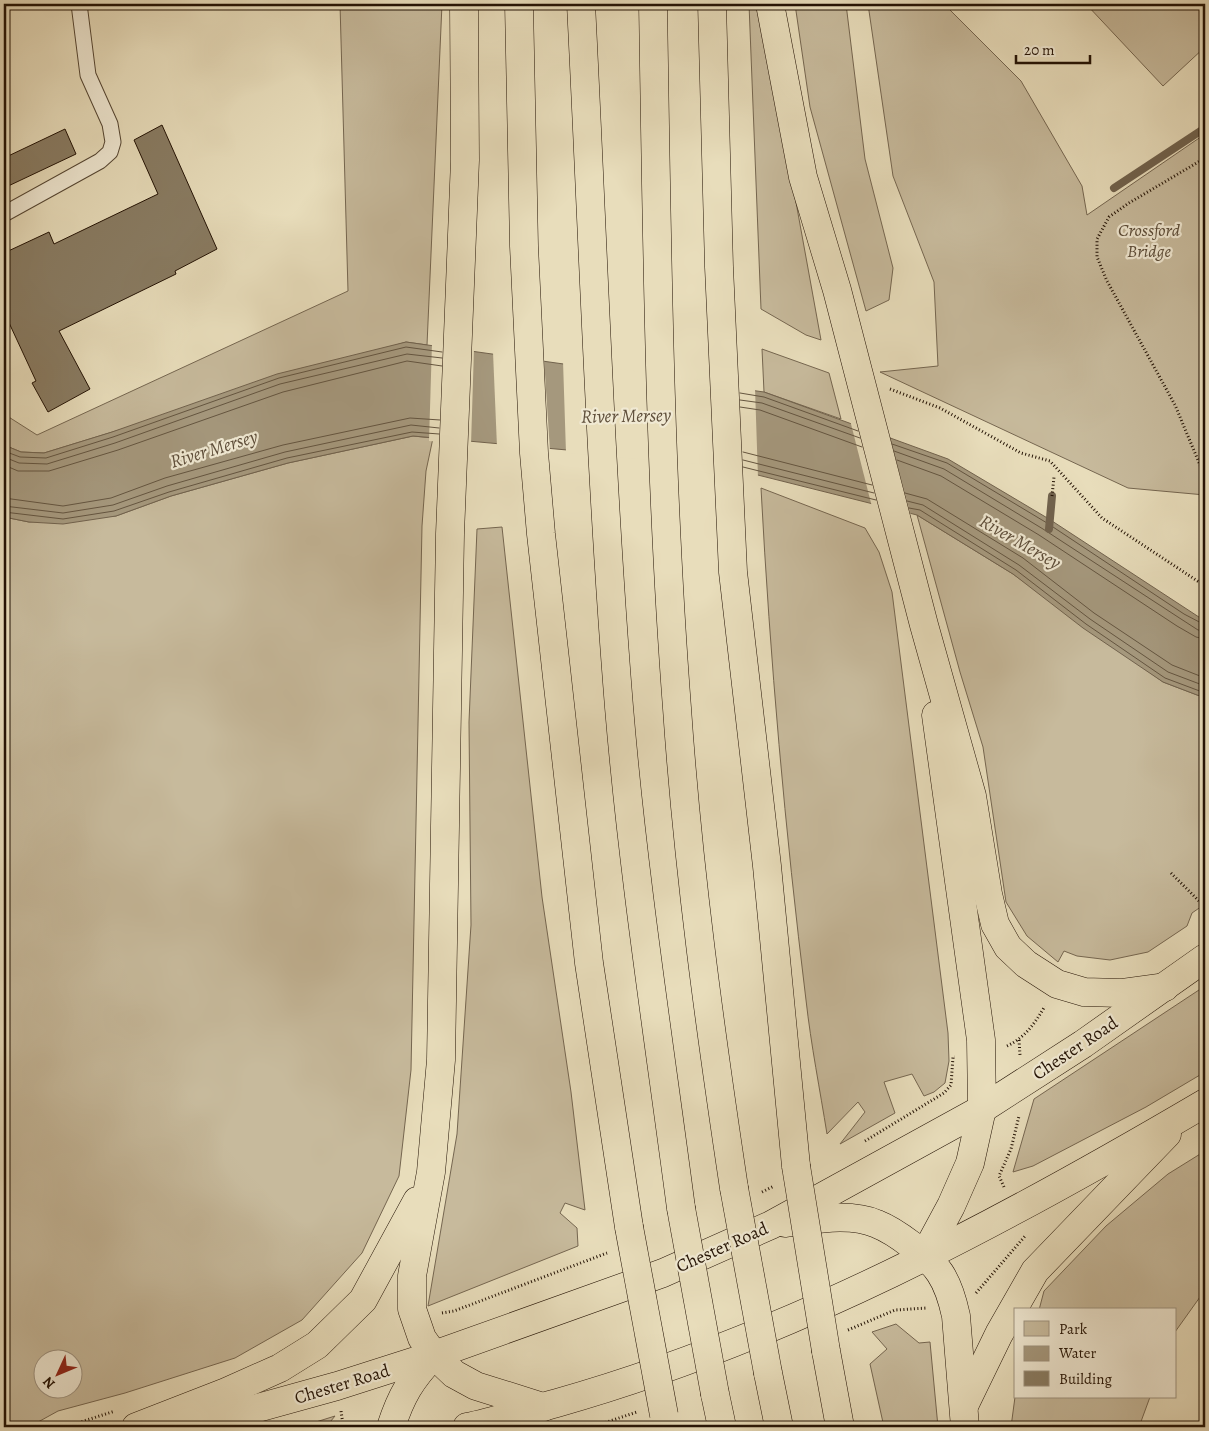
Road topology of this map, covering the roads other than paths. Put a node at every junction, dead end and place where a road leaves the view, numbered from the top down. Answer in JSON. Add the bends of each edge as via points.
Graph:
{"nodes":[{"id":1,"x":79,"y":4,"type":"edge"},
{"id":2,"x":464,"y":4,"type":"edge"},
{"id":3,"x":482,"y":4,"type":"edge"},
{"id":4,"x":520,"y":4,"type":"edge"},
{"id":5,"x":581,"y":4,"type":"edge"},
{"id":6,"x":653,"y":4,"type":"edge"},
{"id":7,"x":712,"y":4,"type":"edge"},
{"id":8,"x":770,"y":4,"type":"edge"},
{"id":9,"x":465,"y":160,"type":"junction"},
{"id":10,"x":4,"y":214,"type":"edge"},
{"id":11,"x":924,"y":625,"type":"junction"},
{"id":12,"x":1205,"y":958,"type":"edge"},
{"id":13,"x":1165,"y":988,"type":"junction"},
{"id":14,"x":1197,"y":1107,"type":"edge"},
{"id":15,"x":982,"y":1109,"type":"junction"},
{"id":16,"x":432,"y":1172,"type":"junction"},
{"id":17,"x":771,"y":1225,"type":"junction"},
{"id":18,"x":924,"y":1256,"type":"junction"},
{"id":19,"x":434,"y":1355,"type":"junction"},
{"id":20,"x":544,"y":1407,"type":"junction"},
{"id":21,"x":964,"y":1417,"type":"edge"},
{"id":22,"x":665,"y":1421,"type":"edge"},
{"id":23,"x":136,"y":1427,"type":"edge"},
{"id":24,"x":189,"y":1427,"type":"edge"},
{"id":25,"x":391,"y":1427,"type":"edge"},
{"id":26,"x":473,"y":1427,"type":"edge"},
{"id":27,"x":722,"y":1427,"type":"edge"},
{"id":28,"x":779,"y":1427,"type":"edge"},
{"id":29,"x":840,"y":1427,"type":"edge"}],
"edges":[{"from":1,"to":10,"type":"lane","via":[[88,75],[110,124],[113,142],[110,152],[100,161]]},
{"from":2,"to":9,"type":"highway"},
{"from":3,"to":9,"type":"highway"},
{"from":4,"to":22,"type":"highway","bridge":true,"via":[[524,246],[540,534],[589,963],[629,1227]]},
{"from":5,"to":27,"type":"highway","bridge":true,"via":[[619,709],[636,872],[681,1208]]},
{"from":6,"to":28,"type":"highway","bridge":true,"via":[[667,558],[677,710],[710,1032],[734,1188]]},
{"from":7,"to":29,"type":"highway","bridge":true,"via":[[719,267],[734,572],[796,1166]]},
{"from":8,"to":11,"type":"highway","via":[[804,176]]},
{"from":9,"to":16,"type":"highway","via":[[450,534],[441,1060]]},
{"from":11,"to":13,"type":"highway","via":[[972,796],[988,894],[996,924],[1008,947],[1051,981],[1084,992],[1121,993]]},
{"from":11,"to":15,"type":"highway","via":[[981,1046]]},
{"from":12,"to":13,"type":"highway","name":"Chester Road"},
{"from":13,"to":15,"type":"highway","name":"Chester Road"},
{"from":14,"to":18,"type":"highway"},
{"from":14,"to":21,"type":"highway","via":[[1085,1217],[1028,1280],[998,1334]]},
{"from":15,"to":17,"type":"highway","name":"Chester Road"},
{"from":15,"to":18,"type":"highway","via":[[970,1163]]},
{"from":16,"to":19,"type":"highway","via":[[412,1276],[412,1309],[422,1338]]},
{"from":16,"to":23,"type":"highway","via":[[363,1300],[317,1345],[280,1368]]},
{"from":17,"to":18,"type":"highway","via":[[821,1219],[876,1223]]},
{"from":17,"to":19,"type":"highway","name":"Chester Road","via":[[663,1274]]},
{"from":18,"to":20,"type":"highway","via":[[727,1347]]},
{"from":18,"to":21,"type":"highway","via":[[940,1273],[953,1302]]},
{"from":19,"to":20,"type":"highway","via":[[454,1374],[476,1386]]},
{"from":19,"to":24,"type":"highway","name":"Chester Road"},
{"from":19,"to":25,"type":"highway","via":[[414,1375],[400,1400]]},
{"from":20,"to":26,"type":"highway"}]}
